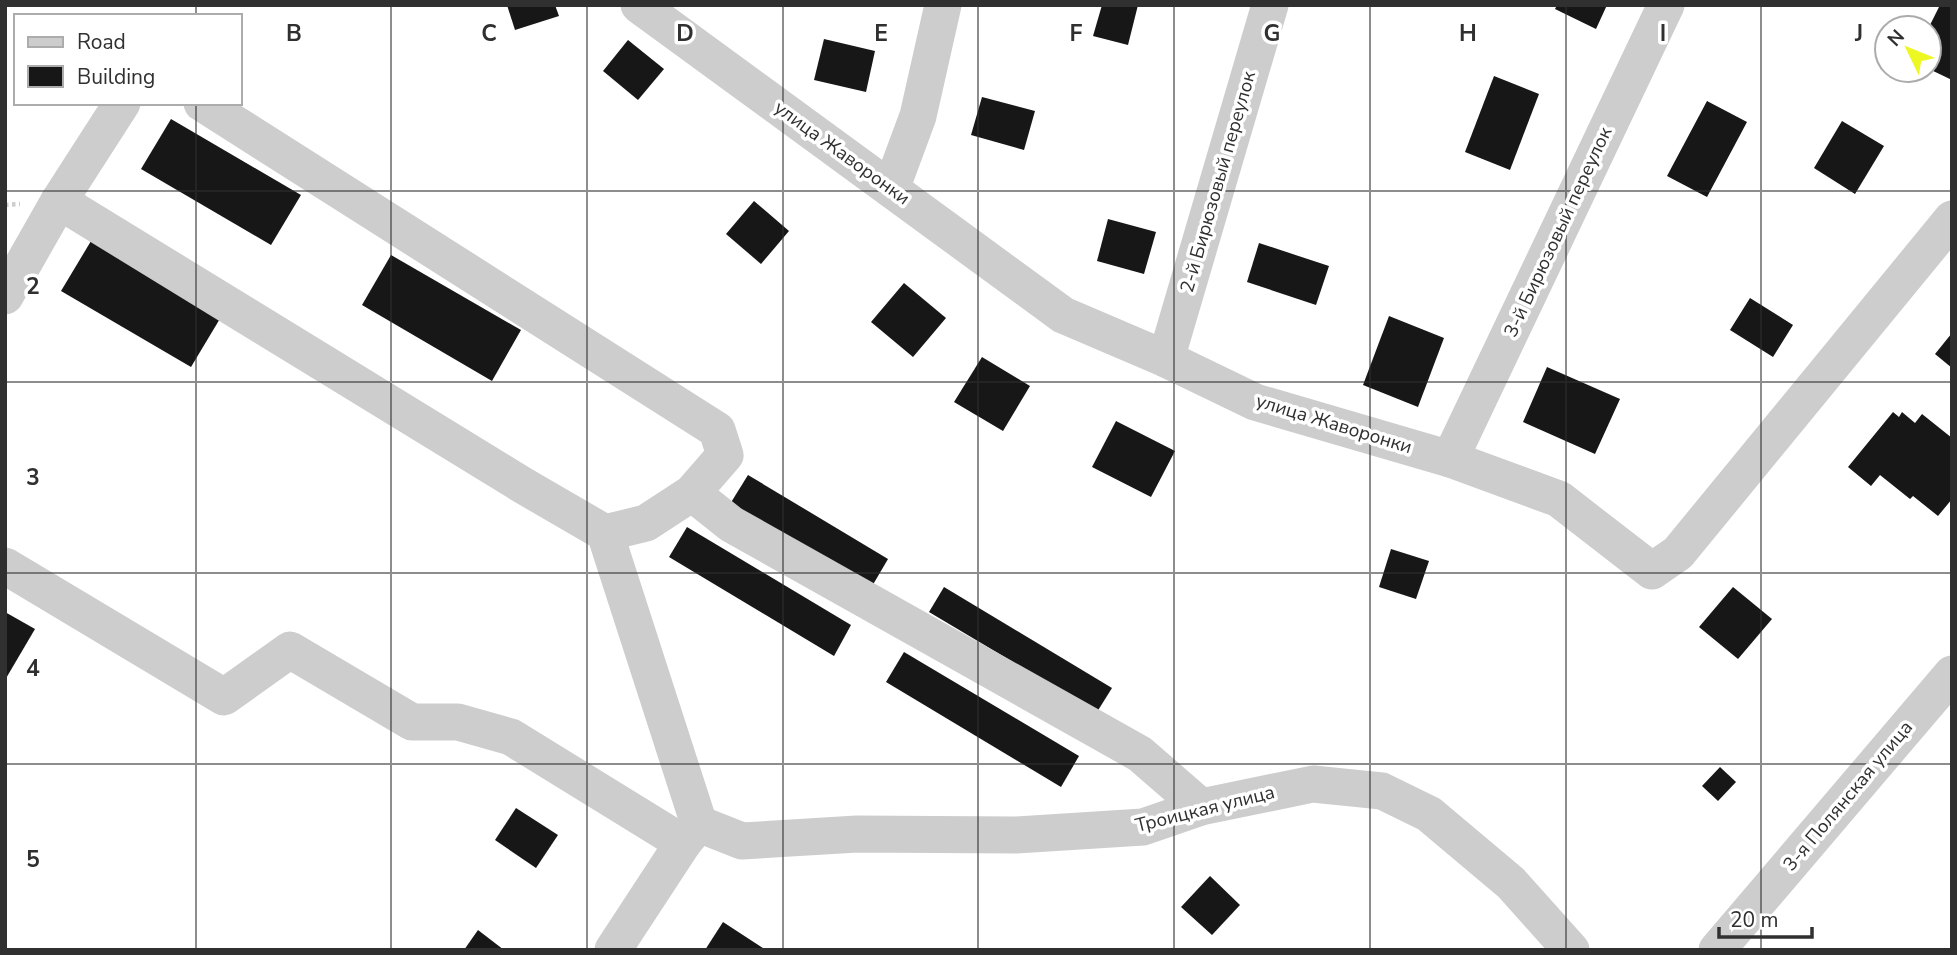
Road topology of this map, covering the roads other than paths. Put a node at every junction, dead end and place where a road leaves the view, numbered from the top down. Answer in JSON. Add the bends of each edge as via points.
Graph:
{"nodes":[{"id":1,"x":639,"y":5,"type":"edge"},
{"id":2,"x":943,"y":5,"type":"edge"},
{"id":3,"x":1270,"y":5,"type":"edge"},
{"id":4,"x":1666,"y":5,"type":"edge"},
{"id":5,"x":120,"y":105,"type":"edge"},
{"id":6,"x":205,"y":105,"type":"edge"},
{"id":7,"x":891,"y":189,"type":"junction"},
{"id":8,"x":59,"y":201,"type":"junction"},
{"id":9,"x":1952,"y":219,"type":"edge"},
{"id":10,"x":5,"y":296,"type":"edge"},
{"id":11,"x":1166,"y":359,"type":"junction"},
{"id":12,"x":1450,"y":459,"type":"junction"},
{"id":13,"x":692,"y":493,"type":"junction"},
{"id":14,"x":605,"y":533,"type":"junction"},
{"id":15,"x":5,"y":566,"type":"edge"},
{"id":16,"x":1952,"y":674,"type":"edge"},
{"id":17,"x":1201,"y":807,"type":"junction"},
{"id":18,"x":691,"y":833,"type":"junction"},
{"id":19,"x":613,"y":950,"type":"edge"},
{"id":20,"x":1571,"y":950,"type":"edge"},
{"id":21,"x":1717,"y":950,"type":"edge"}],
"edges":[{"from":1,"to":7,"type":"street","name":"улица Жаворонки"},
{"from":2,"to":7,"type":"street","via":[[918,116]]},
{"from":3,"to":11,"type":"street","name":"2-й Бирюзовый переулок"},
{"from":4,"to":12,"type":"street","name":"3-й Бирюзовый переулок"},
{"from":5,"to":8,"type":"street"},
{"from":6,"to":13,"type":"street","via":[[717,430],[725,455]]},
{"from":7,"to":11,"type":"street","name":"улица Жаворонки","via":[[1063,315]]},
{"from":8,"to":10,"type":"street"},
{"from":8,"to":14,"type":"street"},
{"from":9,"to":12,"type":"street","name":"улица Жаворонки","via":[[1678,553],[1652,570],[1559,499]]},
{"from":11,"to":12,"type":"street","name":"улица Жаворонки","via":[[1255,402]]},
{"from":13,"to":14,"type":"street","via":[[646,523]]},
{"from":13,"to":17,"type":"street","via":[[731,524],[1140,754]]},
{"from":14,"to":18,"type":"street"},
{"from":15,"to":18,"type":"street","name":"Троицкая улица","via":[[224,697],[289,650],[412,722],[458,722],[510,737]]},
{"from":16,"to":21,"type":"street","name":"3-я Полянская улица"},
{"from":17,"to":18,"type":"street","name":"Троицкая улица","via":[[1143,827],[1017,835],[857,834],[742,841]]},
{"from":17,"to":20,"type":"street","name":"Троицкая улица","via":[[1313,784],[1382,791],[1429,814],[1511,883]]},
{"from":18,"to":19,"type":"street"}]}
